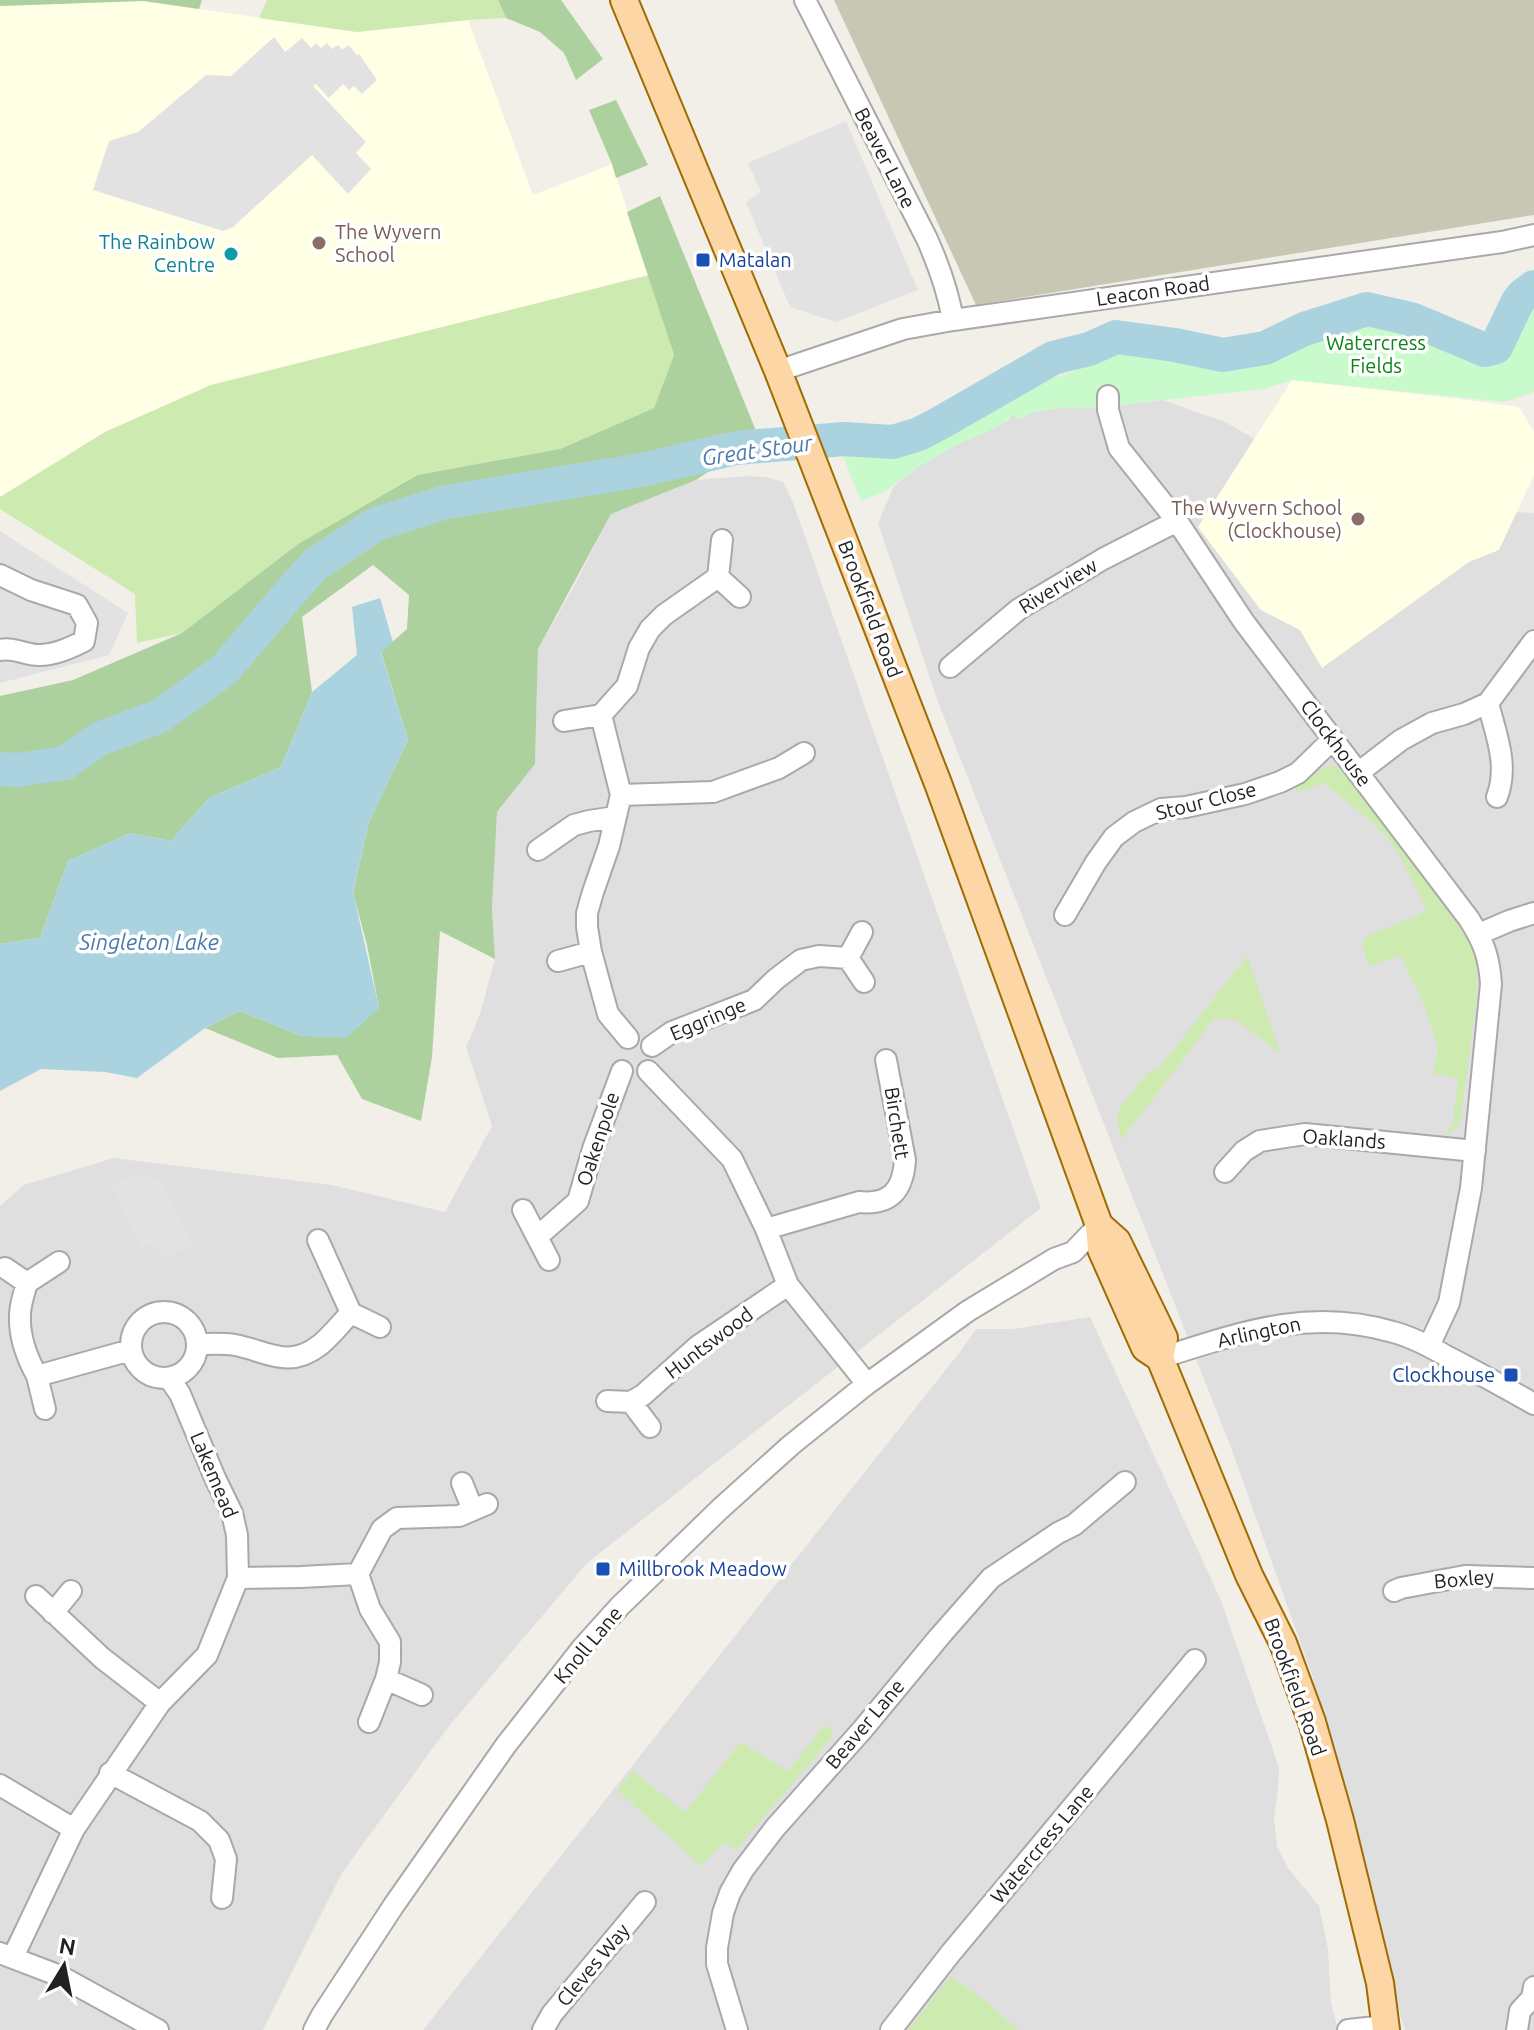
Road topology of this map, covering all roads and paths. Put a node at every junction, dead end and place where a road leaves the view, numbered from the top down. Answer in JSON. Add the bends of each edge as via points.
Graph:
{"nodes":[{"id":1,"x":624,"y":0,"type":"edge"},
{"id":2,"x":805,"y":0,"type":"edge"},
{"id":3,"x":1534,"y":235,"type":"edge"},
{"id":4,"x":953,"y":320,"type":"junction"},
{"id":5,"x":778,"y":371,"type":"junction"},
{"id":6,"x":1108,"y":396,"type":"dead end"},
{"id":7,"x":1177,"y":521,"type":"junction"},
{"id":8,"x":722,"y":540,"type":"dead end"},
{"id":9,"x":0,"y":575,"type":"edge"},
{"id":10,"x":718,"y":577,"type":"junction"},
{"id":11,"x":740,"y":597,"type":"dead end"},
{"id":12,"x":1534,"y":641,"type":"edge"},
{"id":13,"x":0,"y":650,"type":"edge"},
{"id":14,"x":950,"y":667,"type":"dead end"},
{"id":15,"x":1488,"y":703,"type":"junction"},
{"id":16,"x":601,"y":715,"type":"junction"},
{"id":17,"x":564,"y":721,"type":"dead end"},
{"id":18,"x":1332,"y":740,"type":"junction"},
{"id":19,"x":804,"y":753,"type":"dead end"},
{"id":20,"x":1358,"y":773,"type":"junction"},
{"id":21,"x":621,"y":795,"type":"junction"},
{"id":22,"x":1497,"y":797,"type":"dead end"},
{"id":23,"x":615,"y":817,"type":"junction"},
{"id":24,"x":538,"y":850,"type":"dead end"},
{"id":25,"x":1534,"y":913,"type":"edge"},
{"id":26,"x":1065,"y":915,"type":"dead end"},
{"id":27,"x":862,"y":932,"type":"dead end"},
{"id":28,"x":1479,"y":934,"type":"junction"},
{"id":29,"x":591,"y":952,"type":"junction"},
{"id":30,"x":848,"y":958,"type":"junction"},
{"id":31,"x":558,"y":961,"type":"dead end"},
{"id":32,"x":864,"y":982,"type":"dead end"},
{"id":33,"x":628,"y":1038,"type":"junction"},
{"id":34,"x":652,"y":1046,"type":"junction"},
{"id":35,"x":886,"y":1060,"type":"dead end"},
{"id":36,"x":622,"y":1071,"type":"junction"},
{"id":37,"x":648,"y":1071,"type":"junction"},
{"id":38,"x":1475,"y":1151,"type":"junction"},
{"id":39,"x":1225,"y":1172,"type":"dead end"},
{"id":40,"x":523,"y":1210,"type":"dead end"},
{"id":41,"x":1099,"y":1225,"type":"junction"},
{"id":42,"x":766,"y":1229,"type":"junction"},
{"id":43,"x":537,"y":1237,"type":"junction"},
{"id":44,"x":318,"y":1240,"type":"dead end"},
{"id":45,"x":549,"y":1260,"type":"dead end"},
{"id":46,"x":59,"y":1262,"type":"dead end"},
{"id":47,"x":5,"y":1268,"type":"dead end"},
{"id":48,"x":27,"y":1283,"type":"junction"},
{"id":49,"x":788,"y":1285,"type":"junction"},
{"id":50,"x":351,"y":1313,"type":"junction"},
{"id":51,"x":380,"y":1327,"type":"dead end"},
{"id":52,"x":197,"y":1344,"type":"junction"},
{"id":53,"x":1429,"y":1346,"type":"junction"},
{"id":54,"x":131,"y":1350,"type":"junction"},
{"id":55,"x":1160,"y":1358,"type":"junction"},
{"id":56,"x":37,"y":1376,"type":"junction"},
{"id":57,"x":169,"y":1378,"type":"junction"},
{"id":58,"x":867,"y":1384,"type":"junction"},
{"id":59,"x":607,"y":1401,"type":"dead end"},
{"id":60,"x":631,"y":1402,"type":"junction"},
{"id":61,"x":1534,"y":1404,"type":"edge"},
{"id":62,"x":45,"y":1409,"type":"dead end"},
{"id":63,"x":650,"y":1427,"type":"dead end"},
{"id":64,"x":1125,"y":1482,"type":"dead end"},
{"id":65,"x":462,"y":1483,"type":"dead end"},
{"id":66,"x":358,"y":1574,"type":"junction"},
{"id":67,"x":238,"y":1578,"type":"junction"},
{"id":68,"x":1534,"y":1578,"type":"edge"},
{"id":69,"x":71,"y":1591,"type":"dead end"},
{"id":70,"x":1394,"y":1591,"type":"dead end"},
{"id":71,"x":36,"y":1596,"type":"dead end"},
{"id":72,"x":53,"y":1613,"type":"junction"},
{"id":73,"x":1195,"y":1660,"type":"dead end"},
{"id":74,"x":386,"y":1679,"type":"junction"},
{"id":75,"x":422,"y":1695,"type":"dead end"},
{"id":76,"x":160,"y":1703,"type":"junction"},
{"id":77,"x":369,"y":1722,"type":"dead end"},
{"id":78,"x":110,"y":1773,"type":"junction"},
{"id":79,"x":1,"y":1788,"type":"edge"},
{"id":80,"x":74,"y":1829,"type":"junction"},
{"id":81,"x":222,"y":1898,"type":"dead end"},
{"id":82,"x":645,"y":1902,"type":"dead end"},
{"id":83,"x":7,"y":1955,"type":"edge"},
{"id":84,"x":1534,"y":1987,"type":"edge"},
{"id":85,"x":1385,"y":2028,"type":"edge"},
{"id":86,"x":158,"y":2030,"type":"edge"},
{"id":87,"x":314,"y":2030,"type":"edge"},
{"id":88,"x":543,"y":2030,"type":"edge"},
{"id":89,"x":737,"y":2030,"type":"edge"},
{"id":90,"x":891,"y":2030,"type":"edge"},
{"id":91,"x":1348,"y":2030,"type":"edge"},
{"id":92,"x":1517,"y":2030,"type":"edge"}],
"edges":[{"from":1,"to":5,"type":"main road","name":"Brookfield Road"},
{"from":2,"to":4,"type":"street","name":"Beaver Lane","via":[[927,239]]},
{"from":3,"to":4,"type":"street","name":"Leacon Road"},
{"from":4,"to":5,"type":"street","name":"Leacon Road","via":[[903,329]]},
{"from":5,"to":41,"type":"main road","name":"Brookfield Road","via":[[970,868]]},
{"from":6,"to":7,"type":"street","name":"Clockhouse","via":[[1119,448]]},
{"from":7,"to":14,"type":"street","name":"Riverview","via":[[1019,609]]},
{"from":7,"to":18,"type":"street","name":"Clockhouse"},
{"from":8,"to":10,"type":"street"},
{"from":9,"to":13,"type":"street","via":[[77,605],[87,623],[84,641],[62,651],[38,655]]},
{"from":10,"to":11,"type":"street"},
{"from":10,"to":16,"type":"street","via":[[650,629],[627,686]]},
{"from":12,"to":15,"type":"street"},
{"from":15,"to":20,"type":"street","via":[[1432,723]]},
{"from":15,"to":22,"type":"street","via":[[1503,766]]},
{"from":16,"to":17,"type":"street"},
{"from":16,"to":21,"type":"street"},
{"from":18,"to":20,"type":"street","name":"Clockhouse"},
{"from":18,"to":26,"type":"street","name":"Stour Close","via":[[1298,773],[1280,782],[1216,801],[1161,809],[1134,822],[1110,842]]},
{"from":19,"to":21,"type":"street","via":[[713,792]]},
{"from":20,"to":28,"type":"street","name":"Clockhouse"},
{"from":21,"to":23,"type":"street"},
{"from":23,"to":24,"type":"street","via":[[574,825]]},
{"from":23,"to":29,"type":"street","via":[[587,913]]},
{"from":25,"to":28,"type":"street"},
{"from":27,"to":30,"type":"street"},
{"from":28,"to":38,"type":"street","name":"Clockhouse","via":[[1491,984]]},
{"from":29,"to":31,"type":"street"},
{"from":29,"to":33,"type":"street","via":[[608,1014]]},
{"from":30,"to":32,"type":"street"},
{"from":30,"to":34,"type":"street","name":"Eggringe","via":[[801,960],[754,1000],[672,1032]]},
{"from":33,"to":34,"type":"street","via":[[640,1037]]},
{"from":33,"to":36,"type":"street","via":[[616,1052]]},
{"from":34,"to":37,"type":"street","via":[[654,1059]]},
{"from":35,"to":42,"type":"street","name":"Birchett","via":[[905,1160],[899,1186],[888,1199],[859,1202]]},
{"from":36,"to":37,"type":"street"},
{"from":36,"to":43,"type":"street","name":"Oakenpole","via":[[578,1201]]},
{"from":37,"to":42,"type":"street","via":[[732,1159]]},
{"from":38,"to":39,"type":"street","name":"Oaklands","via":[[1305,1134],[1260,1141]]},
{"from":38,"to":53,"type":"street","name":"Clockhouse","via":[[1449,1303]]},
{"from":40,"to":43,"type":"street"},
{"from":41,"to":55,"type":"main road","name":"Brookfield Road","via":[[1101,1249],[1145,1348]]},
{"from":41,"to":58,"type":"street","name":"Knoll Lane","via":[[1073,1252],[968,1311]]},
{"from":42,"to":49,"type":"street"},
{"from":43,"to":45,"type":"street"},
{"from":44,"to":50,"type":"street"},
{"from":46,"to":48,"type":"street"},
{"from":47,"to":48,"type":"street"},
{"from":48,"to":56,"type":"street","via":[[20,1314],[22,1339]]},
{"from":49,"to":58,"type":"street"},
{"from":49,"to":60,"type":"street","name":"Huntswood","via":[[698,1346]]},
{"from":50,"to":51,"type":"street"},
{"from":50,"to":52,"type":"street","via":[[319,1346],[288,1359],[235,1345]]},
{"from":52,"to":54,"type":"street","via":[[183,1319],[154,1314],[132,1334]]},
{"from":52,"to":57,"type":"street","via":[[184,1372]]},
{"from":53,"to":55,"type":"street","name":"Arlington","via":[[1393,1332],[1307,1322],[1240,1333]]},
{"from":53,"to":61,"type":"street","name":"Arlington"},
{"from":54,"to":56,"type":"street"},
{"from":54,"to":57,"type":"street","via":[[144,1372]]},
{"from":55,"to":85,"type":"main road","name":"Brookfield Road","via":[[1312,1722],[1380,1983]]},
{"from":56,"to":62,"type":"street"},
{"from":57,"to":67,"type":"street","name":"Lakemead","via":[[232,1513]]},
{"from":58,"to":87,"type":"street","name":"Knoll Lane","via":[[720,1509],[583,1647],[402,1893]]},
{"from":59,"to":60,"type":"street"},
{"from":60,"to":63,"type":"street"},
{"from":64,"to":89,"type":"street","name":"Beaver Lane","via":[[1074,1525],[991,1578],[743,1870],[723,1913],[717,1948]]},
{"from":65,"to":66,"type":"street","via":[[480,1507],[459,1516],[397,1518],[382,1529]]},
{"from":66,"to":67,"type":"street"},
{"from":66,"to":74,"type":"street","via":[[370,1609],[390,1642]]},
{"from":67,"to":76,"type":"street","name":"Lakemead","via":[[207,1655]]},
{"from":68,"to":70,"type":"street","name":"Boxley","via":[[1465,1576]]},
{"from":69,"to":72,"type":"street"},
{"from":71,"to":72,"type":"street"},
{"from":72,"to":76,"type":"street"},
{"from":73,"to":90,"type":"street","name":"Watercress Lane"},
{"from":74,"to":75,"type":"street"},
{"from":74,"to":77,"type":"street"},
{"from":76,"to":78,"type":"street","name":"Lakemead"},
{"from":78,"to":80,"type":"street","name":"Lakemead"},
{"from":78,"to":81,"type":"street","via":[[200,1821],[219,1840],[226,1859]]},
{"from":79,"to":80,"type":"street"},
{"from":80,"to":83,"type":"street","name":"Lakemead"},
{"from":82,"to":88,"type":"street","name":"Cleves Way"},
{"from":83,"to":86,"type":"street","via":[[60,1976]]},
{"from":84,"to":92,"type":"street","via":[[1520,2011]]},
{"from":85,"to":91,"type":"street"}]}
